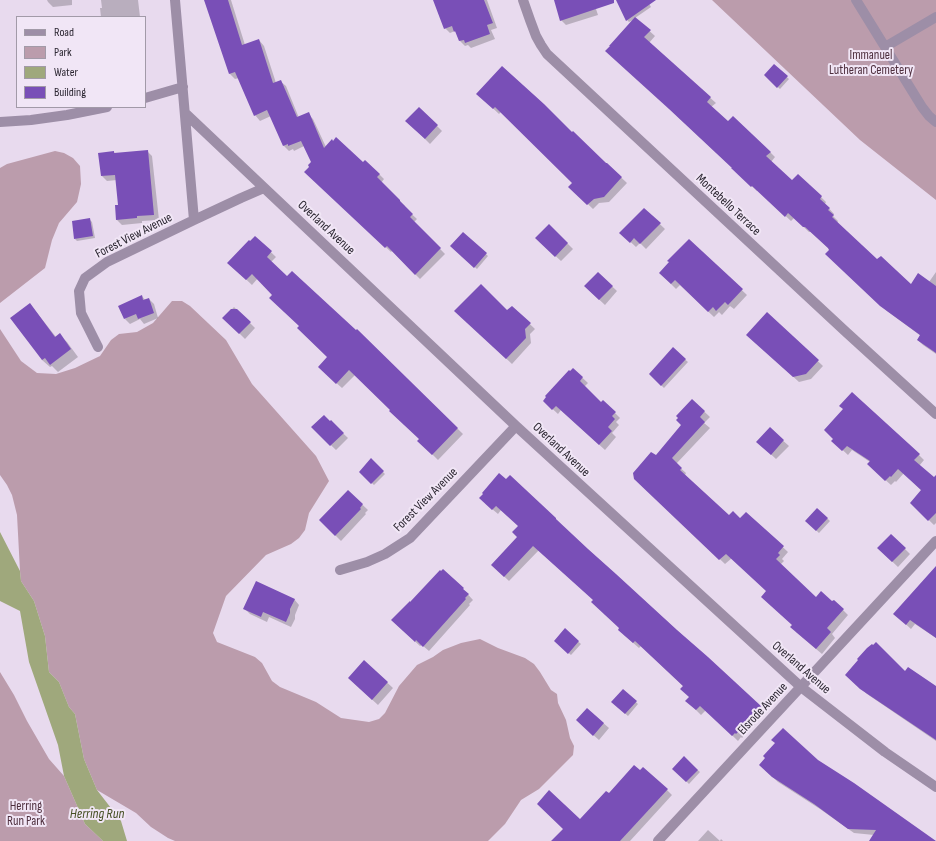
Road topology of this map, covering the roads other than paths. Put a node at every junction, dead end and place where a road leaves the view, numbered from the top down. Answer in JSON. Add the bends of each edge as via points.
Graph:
{"nodes":[{"id":1,"x":175,"y":0,"type":"edge"},
{"id":2,"x":523,"y":0,"type":"edge"},
{"id":3,"x":856,"y":0,"type":"edge"},
{"id":4,"x":936,"y":17,"type":"edge"},
{"id":5,"x":885,"y":47,"type":"junction"},
{"id":6,"x":183,"y":88,"type":"junction"},
{"id":7,"x":146,"y":98,"type":"edge"},
{"id":8,"x":102,"y":108,"type":"edge"},
{"id":9,"x":185,"y":113,"type":"junction"},
{"id":10,"x":0,"y":122,"type":"edge"},
{"id":11,"x":936,"y":122,"type":"edge"},
{"id":12,"x":264,"y":188,"type":"junction"},
{"id":13,"x":194,"y":220,"type":"junction"},
{"id":14,"x":98,"y":347,"type":"dead end"},
{"id":15,"x":936,"y":414,"type":"edge"},
{"id":16,"x":516,"y":426,"type":"junction"},
{"id":17,"x":936,"y":541,"type":"edge"},
{"id":18,"x":340,"y":570,"type":"dead end"},
{"id":19,"x":801,"y":687,"type":"junction"},
{"id":20,"x":936,"y":788,"type":"edge"},
{"id":21,"x":658,"y":841,"type":"edge"}],
"edges":[{"from":1,"to":6,"type":"street"},
{"from":2,"to":15,"type":"street","name":"Montebello Terrace","via":[[536,36],[547,54]]},
{"from":3,"to":5,"type":"street"},
{"from":4,"to":5,"type":"street"},
{"from":5,"to":11,"type":"street","via":[[922,107]]},
{"from":6,"to":7,"type":"street"},
{"from":6,"to":9,"type":"street"},
{"from":8,"to":10,"type":"street","via":[[31,120]]},
{"from":9,"to":12,"type":"street","name":"Overland Avenue"},
{"from":9,"to":13,"type":"street"},
{"from":12,"to":13,"type":"street","name":"Forest View Avenue"},
{"from":12,"to":16,"type":"street","name":"Overland Avenue"},
{"from":13,"to":14,"type":"street","name":"Forest View Avenue","via":[[107,262],[86,278],[79,291],[81,313]]},
{"from":16,"to":18,"type":"street","name":"Forest View Avenue","via":[[410,538],[385,554]]},
{"from":16,"to":19,"type":"street","name":"Overland Avenue"},
{"from":17,"to":19,"type":"street","name":"Elsrode Avenue"},
{"from":19,"to":20,"type":"street","name":"Overland Avenue"},
{"from":19,"to":21,"type":"street","name":"Elsrode Avenue"}]}
